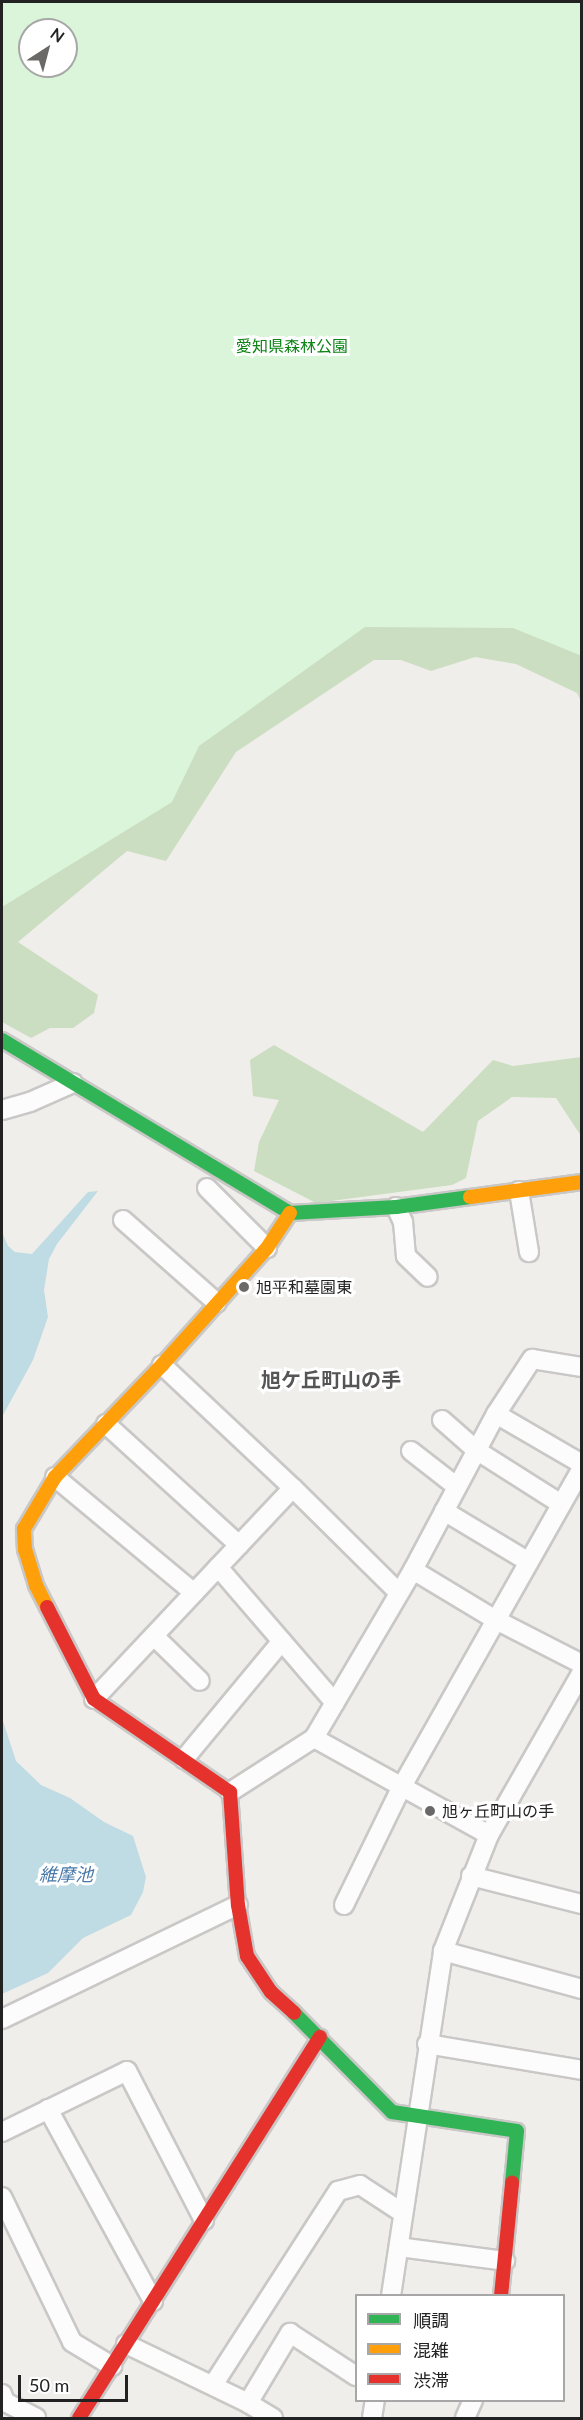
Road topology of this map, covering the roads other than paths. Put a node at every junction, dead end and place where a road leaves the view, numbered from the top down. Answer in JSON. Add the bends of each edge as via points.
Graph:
{"nodes":[{"id":1,"x":2,"y":1040,"type":"edge"},
{"id":2,"x":73,"y":1083,"type":"junction"},
{"id":3,"x":2,"y":1110,"type":"edge"},
{"id":4,"x":582,"y":1182,"type":"edge"},
{"id":5,"x":207,"y":1188,"type":"dead end"},
{"id":6,"x":519,"y":1191,"type":"junction"},
{"id":7,"x":396,"y":1207,"type":"junction"},
{"id":8,"x":290,"y":1213,"type":"junction"},
{"id":9,"x":123,"y":1220,"type":"dead end"},
{"id":10,"x":267,"y":1248,"type":"junction"},
{"id":11,"x":529,"y":1252,"type":"dead end"},
{"id":12,"x":428,"y":1277,"type":"dead end"},
{"id":13,"x":217,"y":1303,"type":"junction"},
{"id":14,"x":162,"y":1365,"type":"junction"},
{"id":15,"x":582,"y":1367,"type":"edge"},
{"id":16,"x":496,"y":1414,"type":"junction"},
{"id":17,"x":442,"y":1420,"type":"dead end"},
{"id":18,"x":106,"y":1424,"type":"junction"},
{"id":19,"x":477,"y":1450,"type":"junction"},
{"id":20,"x":411,"y":1451,"type":"dead end"},
{"id":21,"x":582,"y":1466,"type":"edge"},
{"id":22,"x":55,"y":1477,"type":"junction"},
{"id":23,"x":457,"y":1487,"type":"junction"},
{"id":24,"x":293,"y":1488,"type":"junction"},
{"id":25,"x":561,"y":1504,"type":"junction"},
{"id":26,"x":444,"y":1511,"type":"junction"},
{"id":27,"x":239,"y":1545,"type":"junction"},
{"id":28,"x":529,"y":1562,"type":"junction"},
{"id":29,"x":218,"y":1567,"type":"junction"},
{"id":30,"x":412,"y":1570,"type":"junction"},
{"id":31,"x":194,"y":1593,"type":"junction"},
{"id":32,"x":399,"y":1593,"type":"junction"},
{"id":33,"x":496,"y":1620,"type":"junction"},
{"id":34,"x":154,"y":1636,"type":"junction"},
{"id":35,"x":282,"y":1641,"type":"junction"},
{"id":36,"x":582,"y":1664,"type":"edge"},
{"id":37,"x":582,"y":1672,"type":"edge"},
{"id":38,"x":200,"y":1681,"type":"dead end"},
{"id":39,"x":94,"y":1699,"type":"junction"},
{"id":40,"x":335,"y":1703,"type":"junction"},
{"id":41,"x":314,"y":1738,"type":"junction"},
{"id":42,"x":184,"y":1760,"type":"junction"},
{"id":43,"x":401,"y":1788,"type":"junction"},
{"id":44,"x":230,"y":1792,"type":"junction"},
{"id":45,"x":489,"y":1835,"type":"junction"},
{"id":46,"x":471,"y":1876,"type":"junction"},
{"id":47,"x":582,"y":1904,"type":"edge"},
{"id":48,"x":237,"y":1905,"type":"junction"},
{"id":49,"x":344,"y":1905,"type":"dead end"},
{"id":50,"x":443,"y":1951,"type":"junction"},
{"id":51,"x":582,"y":1989,"type":"edge"},
{"id":52,"x":2,"y":2019,"type":"edge"},
{"id":53,"x":320,"y":2037,"type":"junction"},
{"id":54,"x":427,"y":2044,"type":"junction"},
{"id":55,"x":582,"y":2070,"type":"edge"},
{"id":56,"x":48,"y":2109,"type":"junction"},
{"id":57,"x":417,"y":2117,"type":"junction"},
{"id":58,"x":2,"y":2132,"type":"edge"},
{"id":59,"x":2,"y":2197,"type":"edge"},
{"id":60,"x":404,"y":2213,"type":"junction"},
{"id":61,"x":204,"y":2220,"type":"junction"},
{"id":62,"x":399,"y":2247,"type":"junction"},
{"id":63,"x":505,"y":2260,"type":"junction"},
{"id":64,"x":391,"y":2294,"type":"edge"},
{"id":65,"x":501,"y":2294,"type":"edge"},
{"id":66,"x":153,"y":2301,"type":"junction"},
{"id":67,"x":126,"y":2344,"type":"junction"},
{"id":68,"x":112,"y":2366,"type":"junction"},
{"id":69,"x":355,"y":2375,"type":"edge"},
{"id":70,"x":213,"y":2385,"type":"junction"},
{"id":71,"x":2,"y":2394,"type":"edge"},
{"id":72,"x":375,"y":2402,"type":"edge"},
{"id":73,"x":472,"y":2402,"type":"edge"},
{"id":74,"x":248,"y":2403,"type":"junction"},
{"id":75,"x":36,"y":2418,"type":"edge"},
{"id":76,"x":79,"y":2418,"type":"edge"},
{"id":77,"x":273,"y":2418,"type":"edge"},
{"id":78,"x":372,"y":2418,"type":"edge"},
{"id":79,"x":465,"y":2418,"type":"edge"}],
"edges":[{"from":1,"to":2,"type":"street"},
{"from":2,"to":3,"type":"street"},
{"from":2,"to":8,"type":"street"},
{"from":4,"to":6,"type":"street"},
{"from":5,"to":10,"type":"street"},
{"from":6,"to":7,"type":"street"},
{"from":6,"to":11,"type":"street"},
{"from":7,"to":8,"type":"street"},
{"from":7,"to":12,"type":"street","via":[[403,1222],[406,1256]]},
{"from":8,"to":10,"type":"street"},
{"from":9,"to":13,"type":"street"},
{"from":10,"to":13,"type":"street"},
{"from":13,"to":14,"type":"street"},
{"from":14,"to":18,"type":"street"},
{"from":14,"to":24,"type":"street"},
{"from":15,"to":16,"type":"street","via":[[532,1359]]},
{"from":16,"to":19,"type":"street"},
{"from":16,"to":21,"type":"street"},
{"from":17,"to":19,"type":"street"},
{"from":18,"to":22,"type":"street"},
{"from":18,"to":27,"type":"street"},
{"from":19,"to":23,"type":"street"},
{"from":19,"to":25,"type":"street"},
{"from":20,"to":23,"type":"street"},
{"from":21,"to":25,"type":"street"},
{"from":22,"to":31,"type":"street"},
{"from":22,"to":39,"type":"street","via":[[24,1529],[25,1550],[36,1585]]},
{"from":23,"to":26,"type":"street"},
{"from":24,"to":27,"type":"street"},
{"from":24,"to":32,"type":"street"},
{"from":25,"to":28,"type":"street"},
{"from":26,"to":28,"type":"street"},
{"from":26,"to":30,"type":"street"},
{"from":27,"to":29,"type":"street"},
{"from":28,"to":33,"type":"street"},
{"from":29,"to":31,"type":"street"},
{"from":29,"to":35,"type":"street"},
{"from":30,"to":32,"type":"street"},
{"from":30,"to":33,"type":"street"},
{"from":31,"to":34,"type":"street"},
{"from":32,"to":40,"type":"street"},
{"from":33,"to":36,"type":"street"},
{"from":33,"to":43,"type":"street"},
{"from":34,"to":38,"type":"street"},
{"from":34,"to":39,"type":"street"},
{"from":35,"to":40,"type":"street"},
{"from":35,"to":42,"type":"street"},
{"from":37,"to":45,"type":"street"},
{"from":39,"to":42,"type":"street"},
{"from":40,"to":41,"type":"street"},
{"from":41,"to":43,"type":"street"},
{"from":41,"to":44,"type":"street"},
{"from":42,"to":44,"type":"street"},
{"from":43,"to":45,"type":"street"},
{"from":43,"to":49,"type":"street"},
{"from":44,"to":48,"type":"street"},
{"from":45,"to":46,"type":"street"},
{"from":46,"to":47,"type":"street"},
{"from":46,"to":50,"type":"street"},
{"from":48,"to":52,"type":"street"},
{"from":48,"to":53,"type":"street","via":[[247,1956],[271,1992]]},
{"from":50,"to":51,"type":"street"},
{"from":50,"to":54,"type":"street"},
{"from":53,"to":57,"type":"street","via":[[392,2112]]},
{"from":53,"to":61,"type":"street"},
{"from":54,"to":55,"type":"street"},
{"from":54,"to":57,"type":"street"},
{"from":56,"to":58,"type":"street"},
{"from":56,"to":61,"type":"street","via":[[127,2071]]},
{"from":56,"to":66,"type":"street"},
{"from":57,"to":60,"type":"street"},
{"from":57,"to":63,"type":"street","via":[[517,2131]]},
{"from":59,"to":68,"type":"street","via":[[72,2342]]},
{"from":60,"to":62,"type":"street"},
{"from":60,"to":70,"type":"street","via":[[360,2185],[338,2191]]},
{"from":61,"to":66,"type":"street"},
{"from":62,"to":63,"type":"street"},
{"from":62,"to":64,"type":"street"},
{"from":63,"to":65,"type":"street"},
{"from":66,"to":67,"type":"street"},
{"from":67,"to":68,"type":"street"},
{"from":67,"to":70,"type":"street"},
{"from":68,"to":76,"type":"street"},
{"from":69,"to":74,"type":"street","via":[[290,2333]]},
{"from":70,"to":74,"type":"street"},
{"from":71,"to":75,"type":"street","via":[[5,2402]]},
{"from":72,"to":78,"type":"street"},
{"from":73,"to":79,"type":"street"},
{"from":74,"to":77,"type":"street"}]}
